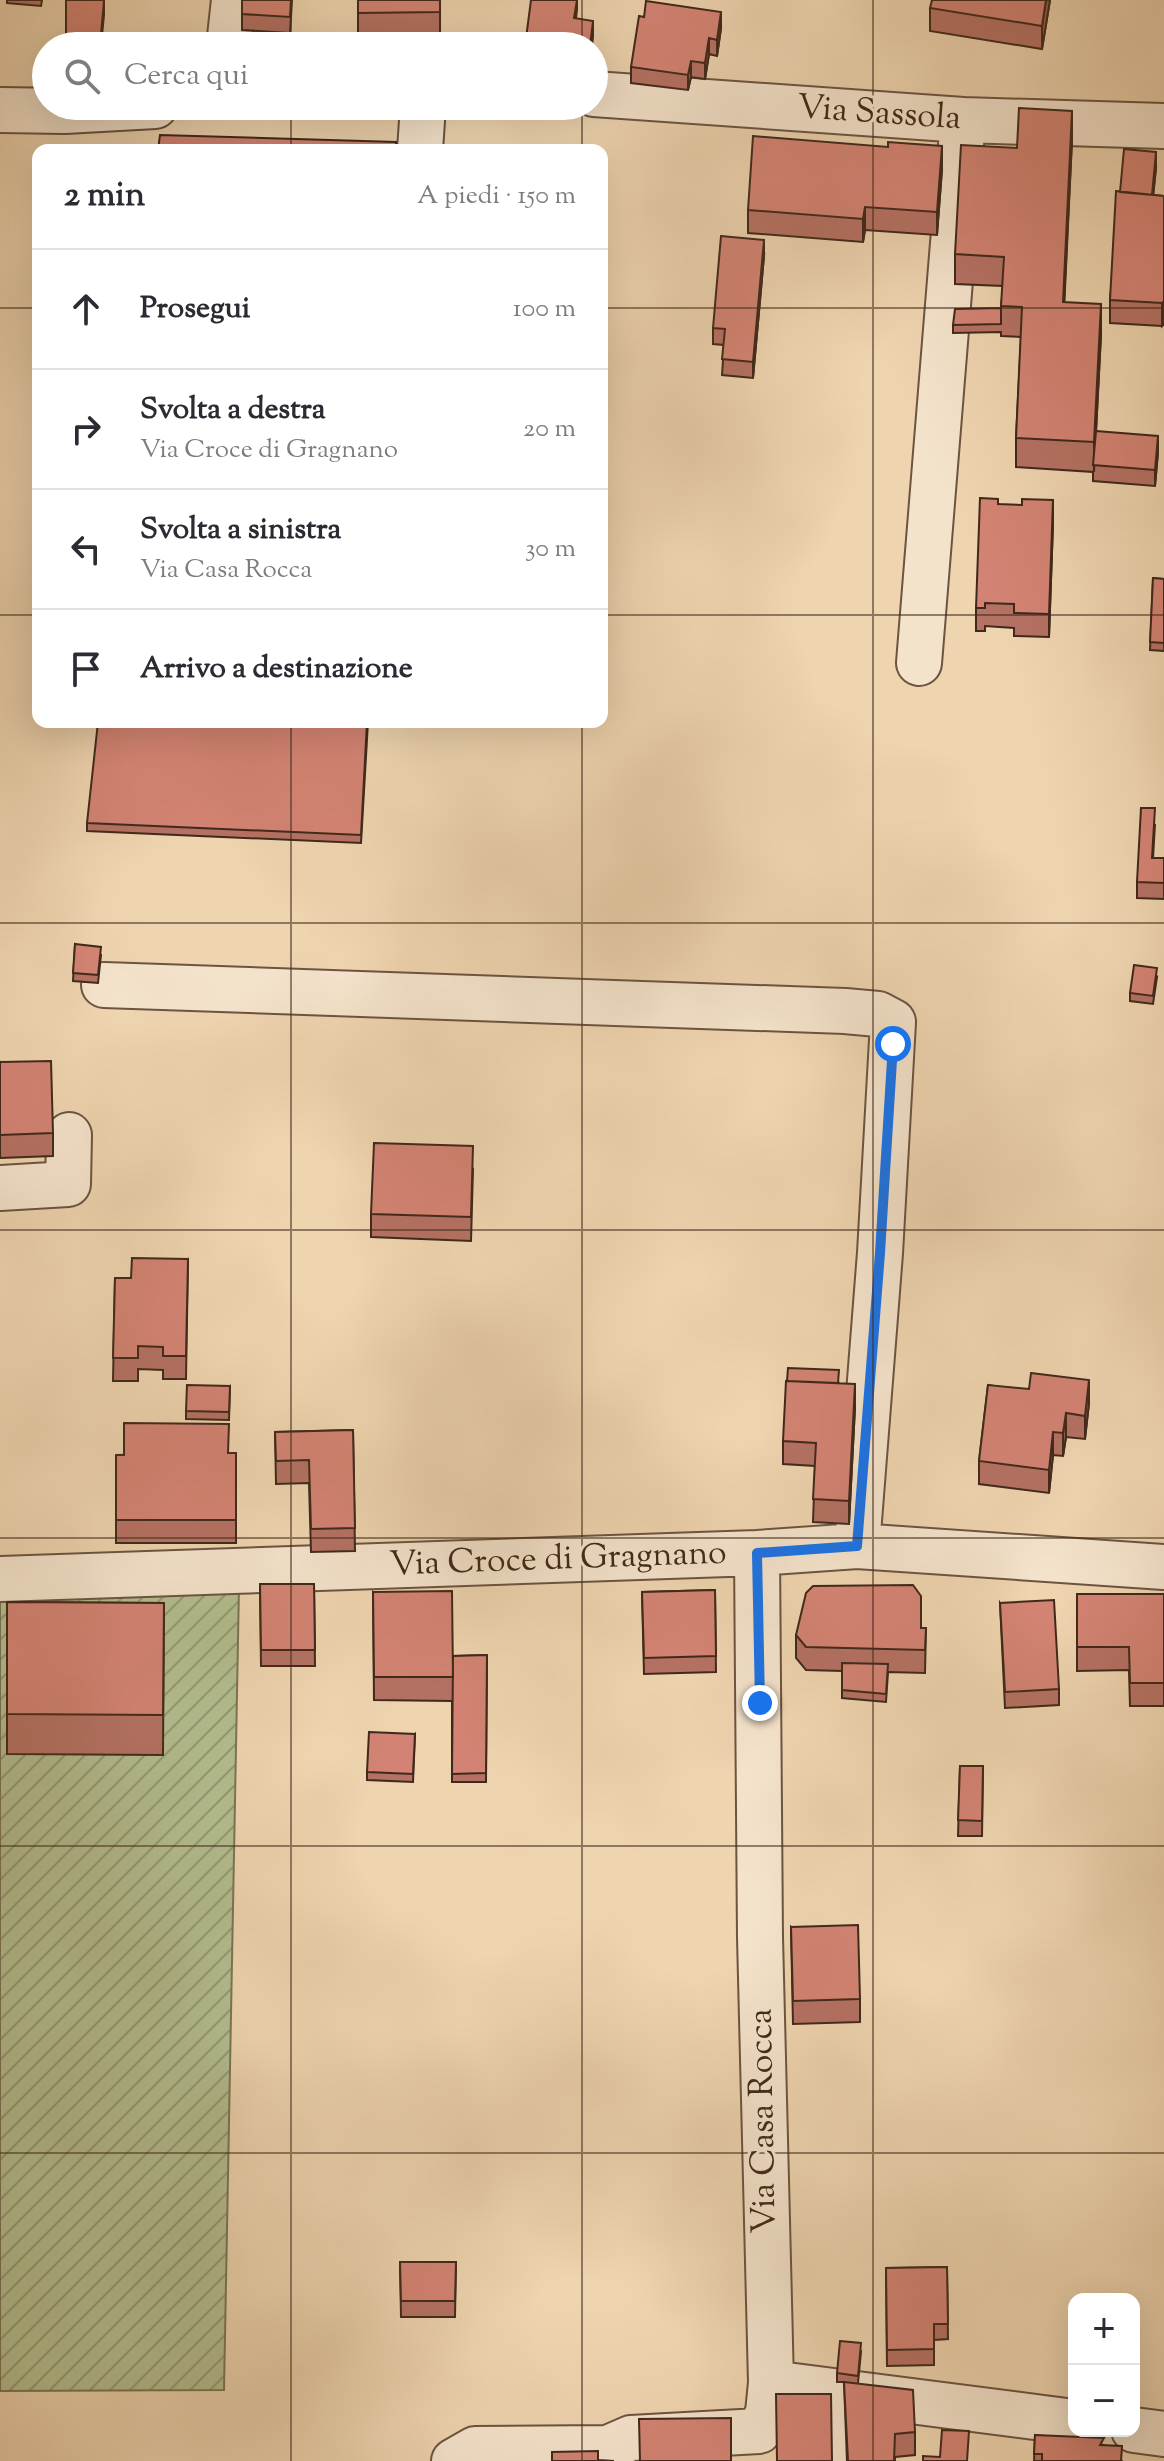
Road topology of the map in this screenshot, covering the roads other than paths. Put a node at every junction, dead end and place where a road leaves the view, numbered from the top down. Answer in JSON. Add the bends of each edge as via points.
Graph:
{"nodes":[{"id":1,"x":234,"y":0,"type":"edge"},
{"id":2,"x":231,"y":32,"type":"edge"},
{"id":3,"x":608,"y":95,"type":"edge"},
{"id":4,"x":0,"y":110,"type":"edge"},
{"id":5,"x":32,"y":110,"type":"edge"},
{"id":6,"x":422,"y":120,"type":"edge"},
{"id":7,"x":963,"y":120,"type":"junction"},
{"id":8,"x":1164,"y":126,"type":"edge"},
{"id":9,"x":420,"y":144,"type":"edge"},
{"id":10,"x":919,"y":663,"type":"dead end"},
{"id":11,"x":104,"y":985,"type":"dead end"},
{"id":12,"x":69,"y":1135,"type":"dead end"},
{"id":13,"x":0,"y":1188,"type":"edge"},
{"id":14,"x":857,"y":1546,"type":"junction"},
{"id":15,"x":757,"y":1553,"type":"junction"},
{"id":16,"x":1164,"y":1567,"type":"edge"},
{"id":17,"x":0,"y":1579,"type":"edge"},
{"id":18,"x":771,"y":2383,"type":"junction"},
{"id":19,"x":835,"y":2392,"type":"junction"},
{"id":20,"x":1068,"y":2421,"type":"edge"},
{"id":21,"x":1140,"y":2431,"type":"edge"},
{"id":22,"x":1164,"y":2434,"type":"edge"},
{"id":23,"x":454,"y":2461,"type":"edge"},
{"id":24,"x":838,"y":2461,"type":"edge"}],
"edges":[{"from":1,"to":2,"type":"street"},
{"from":3,"to":7,"type":"street","name":"Via Sassola"},
{"from":4,"to":5,"type":"street"},
{"from":6,"to":9,"type":"street"},
{"from":7,"to":8,"type":"street","name":"Via Sassola"},
{"from":7,"to":10,"type":"street"},
{"from":11,"to":14,"type":"street","via":[[845,1011],[878,1014],[893,1022]]},
{"from":12,"to":13,"type":"street","via":[[68,1184]]},
{"from":14,"to":15,"type":"street","name":"Via Croce di Gragnano"},
{"from":14,"to":16,"type":"street","name":"Via Croce di Gragnano"},
{"from":15,"to":17,"type":"street","name":"Via Croce di Gragnano"},
{"from":15,"to":18,"type":"street","name":"Via Casa Rocca"},
{"from":18,"to":19,"type":"street"},
{"from":18,"to":23,"type":"street","name":"Via Casa Rocca","via":[[768,2413],[759,2431],[631,2438],[608,2448],[475,2449]]},
{"from":19,"to":20,"type":"street"},
{"from":19,"to":24,"type":"street"},
{"from":21,"to":22,"type":"street"}]}
